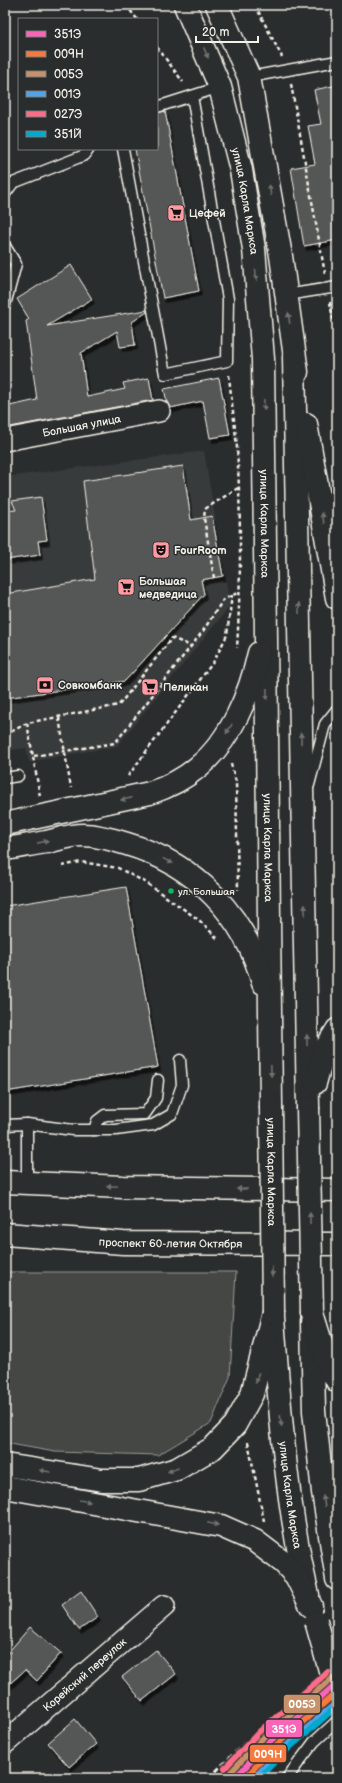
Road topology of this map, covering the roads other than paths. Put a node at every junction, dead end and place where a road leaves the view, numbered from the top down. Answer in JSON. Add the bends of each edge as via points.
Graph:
{"nodes":[{"id":1,"x":185,"y":5,"type":"edge"},
{"id":2,"x":217,"y":5,"type":"edge"},
{"id":3,"x":337,"y":62,"type":"edge"},
{"id":4,"x":249,"y":77,"type":"junction"},
{"id":5,"x":220,"y":87,"type":"junction"},
{"id":6,"x":192,"y":96,"type":"junction"},
{"id":7,"x":158,"y":107,"type":"edge"},
{"id":8,"x":88,"y":150,"type":"edge"},
{"id":9,"x":122,"y":150,"type":"edge"},
{"id":10,"x":5,"y":194,"type":"edge"},
{"id":11,"x":5,"y":246,"type":"edge"},
{"id":12,"x":332,"y":287,"type":"edge"},
{"id":13,"x":286,"y":294,"type":"junction"},
{"id":14,"x":5,"y":305,"type":"edge"},
{"id":15,"x":294,"y":357,"type":"junction"},
{"id":16,"x":158,"y":411,"type":"dead end"},
{"id":17,"x":5,"y":440,"type":"edge"},
{"id":18,"x":337,"y":598,"type":"edge"},
{"id":19,"x":266,"y":612,"type":"junction"},
{"id":20,"x":337,"y":709,"type":"edge"},
{"id":21,"x":18,"y":776,"type":"dead end"},
{"id":22,"x":5,"y":778,"type":"edge"},
{"id":23,"x":303,"y":810,"type":"junction"},
{"id":24,"x":5,"y":824,"type":"edge"},
{"id":25,"x":5,"y":849,"type":"edge"},
{"id":26,"x":270,"y":1018,"type":"junction"},
{"id":27,"x":337,"y":1030,"type":"edge"},
{"id":28,"x":180,"y":1060,"type":"dead end"},
{"id":29,"x":158,"y":1080,"type":"dead end"},
{"id":30,"x":308,"y":1107,"type":"junction"},
{"id":31,"x":27,"y":1124,"type":"junction"},
{"id":32,"x":5,"y":1125,"type":"edge"},
{"id":33,"x":94,"y":1130,"type":"junction"},
{"id":34,"x":5,"y":1182,"type":"edge"},
{"id":35,"x":27,"y":1182,"type":"junction"},
{"id":36,"x":337,"y":1190,"type":"edge"},
{"id":37,"x":5,"y":1234,"type":"edge"},
{"id":38,"x":5,"y":1240,"type":"edge"},
{"id":39,"x":123,"y":1243,"type":"junction"},
{"id":40,"x":337,"y":1244,"type":"edge"},
{"id":41,"x":273,"y":1313,"type":"junction"},
{"id":42,"x":312,"y":1313,"type":"junction"},
{"id":43,"x":337,"y":1381,"type":"edge"},
{"id":44,"x":5,"y":1465,"type":"edge"},
{"id":45,"x":5,"y":1487,"type":"edge"},
{"id":46,"x":336,"y":1569,"type":"edge"},
{"id":47,"x":164,"y":1606,"type":"dead end"},
{"id":48,"x":313,"y":1614,"type":"junction"},
{"id":49,"x":337,"y":1695,"type":"edge"},
{"id":50,"x":337,"y":1721,"type":"edge"},
{"id":51,"x":5,"y":1744,"type":"edge"},
{"id":52,"x":287,"y":1778,"type":"edge"}],
"edges":[{"from":1,"to":5,"type":"main road","name":"улица Карла Маркса","one_way":true},
{"from":2,"to":4,"type":"main road"},
{"from":3,"to":4,"type":"lane"},
{"from":13,"to":4,"type":"main road","one_way":true},
{"from":5,"to":6,"type":"lane"},
{"from":5,"to":19,"type":"main road","name":"улица Карла Маркса","one_way":true,"via":[[241,170],[254,249],[263,359]]},
{"from":6,"to":7,"type":"lane"},
{"from":6,"to":9,"type":"lane","via":[[228,299],[227,361],[165,374]]},
{"from":8,"to":10,"type":"lane","via":[[86,155],[13,184]]},
{"from":11,"to":14,"type":"lane","via":[[16,264]]},
{"from":12,"to":13,"type":"lane"},
{"from":15,"to":13,"type":"main road","one_way":true},
{"from":18,"to":15,"type":"main road","one_way":true},
{"from":23,"to":15,"type":"main road","one_way":true},
{"from":16,"to":17,"type":"street","name":"Большая улица"},
{"from":19,"to":24,"type":"main road","one_way":true,"via":[[255,672],[235,720],[210,756],[198,767],[170,786],[150,794]]},
{"from":19,"to":26,"type":"main road","name":"улица Карла Маркса","one_way":true},
{"from":20,"to":23,"type":"lane","via":[[325,724]]},
{"from":21,"to":22,"type":"lane"},
{"from":30,"to":23,"type":"main road","one_way":true},
{"from":25,"to":26,"type":"main road","one_way":true,"via":[[83,835],[131,845],[155,854],[191,874],[206,886],[234,919],[248,942],[258,965]]},
{"from":26,"to":41,"type":"main road","name":"улица Карла Маркса","one_way":true,"bridge":true},
{"from":27,"to":30,"type":"main road","via":[[324,1051]]},
{"from":28,"to":33,"type":"lane","via":[[182,1085],[172,1114],[153,1124],[134,1129]]},
{"from":29,"to":33,"type":"lane","via":[[156,1098],[145,1114],[105,1115],[96,1121]]},
{"from":42,"to":30,"type":"main road","one_way":true,"bridge":true},
{"from":31,"to":32,"type":"lane"},
{"from":31,"to":33,"type":"lane"},
{"from":31,"to":35,"type":"lane"},
{"from":34,"to":35,"type":"main road"},
{"from":36,"to":35,"type":"main road","one_way":true,"via":[[123,1187]]},
{"from":37,"to":39,"type":"main road","name":"проспект 60-летия Октября"},
{"from":38,"to":39,"type":"main road"},
{"from":39,"to":40,"type":"main road","name":"проспект 60-летия Октября"},
{"from":41,"to":44,"type":"main road","one_way":true,"via":[[252,1394],[235,1425],[213,1448],[177,1469],[139,1480],[102,1480]]},
{"from":41,"to":48,"type":"main road","name":"улица Карла Маркса","one_way":true,"via":[[280,1413],[292,1514]]},
{"from":42,"to":43,"type":"main road","via":[[327,1362]]},
{"from":46,"to":42,"type":"main road","one_way":true,"via":[[323,1492],[314,1411]]},
{"from":45,"to":48,"type":"main road","one_way":true,"via":[[221,1526],[255,1541],[284,1563],[296,1576]]},
{"from":47,"to":51,"type":"street","name":"Корейский переулок"},
{"from":48,"to":49,"type":"main road","name":"улица Карла Маркса","bridge":true},
{"from":50,"to":52,"type":"lane","via":[[314,1742]]}]}
